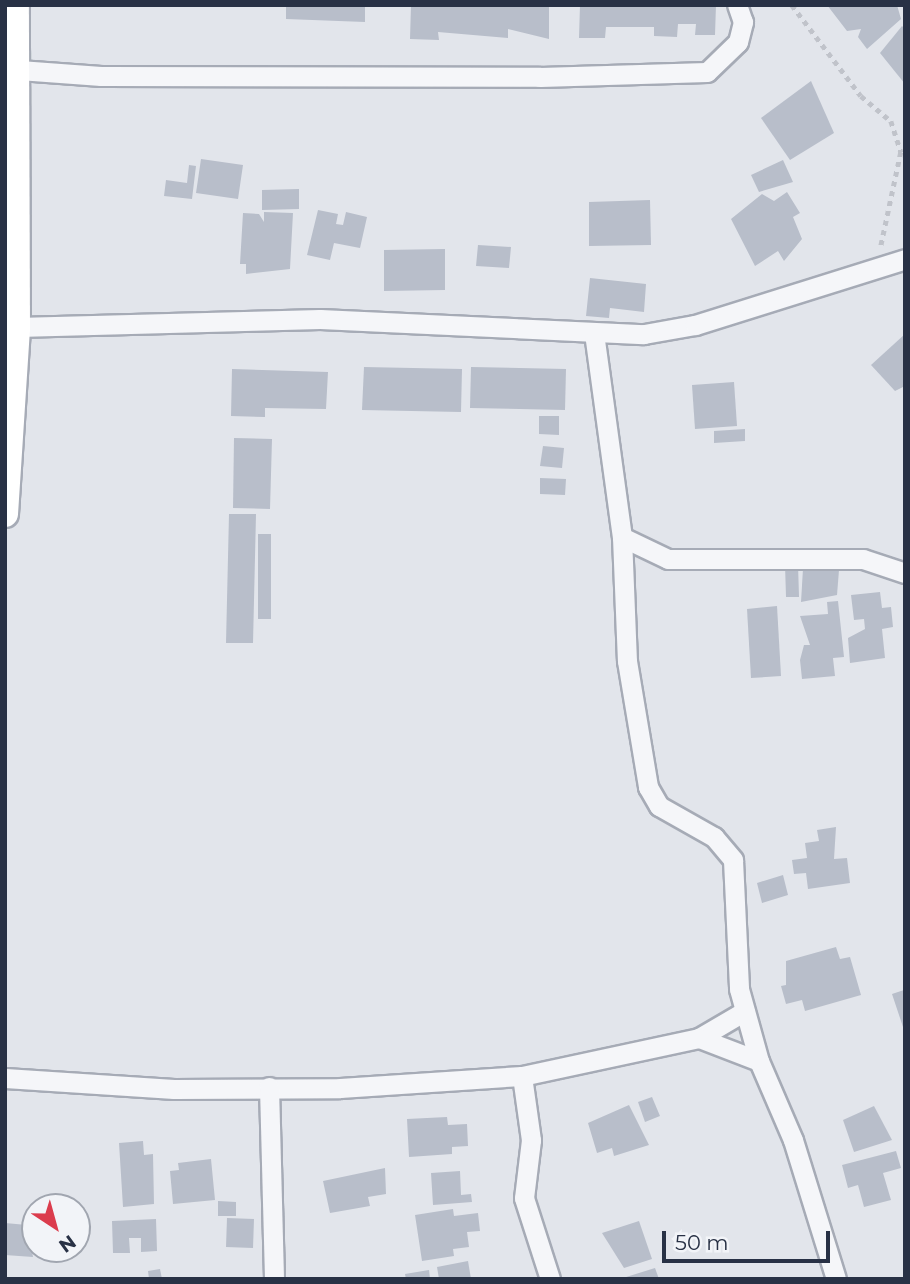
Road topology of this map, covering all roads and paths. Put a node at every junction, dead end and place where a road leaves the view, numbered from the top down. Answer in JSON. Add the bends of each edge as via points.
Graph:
{"nodes":[{"id":1,"x":16,"y":5,"type":"edge"},
{"id":2,"x":737,"y":5,"type":"edge"},
{"id":3,"x":792,"y":5,"type":"edge"},
{"id":4,"x":19,"y":70,"type":"junction"},
{"id":5,"x":11,"y":178,"type":"edge"},
{"id":6,"x":898,"y":257,"type":"edge"},
{"id":7,"x":17,"y":327,"type":"junction"},
{"id":8,"x":594,"y":333,"type":"junction"},
{"id":9,"x":8,"y":436,"type":"edge"},
{"id":10,"x":5,"y":514,"type":"edge"},
{"id":11,"x":622,"y":537,"type":"junction"},
{"id":12,"x":905,"y":573,"type":"edge"},
{"id":13,"x":745,"y":1011,"type":"junction"},
{"id":14,"x":699,"y":1038,"type":"junction"},
{"id":15,"x":759,"y":1061,"type":"junction"},
{"id":16,"x":522,"y":1076,"type":"junction"},
{"id":17,"x":5,"y":1078,"type":"edge"},
{"id":18,"x":269,"y":1087,"type":"junction"},
{"id":19,"x":274,"y":1279,"type":"edge"},
{"id":20,"x":550,"y":1279,"type":"edge"},
{"id":21,"x":836,"y":1279,"type":"edge"}],
"edges":[{"from":1,"to":4,"type":"main road"},
{"from":2,"to":4,"type":"street","via":[[743,22],[738,42],[707,72],[540,77],[101,76]]},
{"from":3,"to":6,"type":"path","via":[[861,96],[891,121],[901,152],[878,255]]},
{"from":4,"to":5,"type":"main road"},
{"from":5,"to":7,"type":"main road"},
{"from":6,"to":8,"type":"street","via":[[695,325]]},
{"from":7,"to":8,"type":"street","via":[[320,319],[529,324]]},
{"from":7,"to":9,"type":"main road"},
{"from":8,"to":11,"type":"street"},
{"from":9,"to":10,"type":"main road"},
{"from":11,"to":12,"type":"street","via":[[667,559],[863,559]]},
{"from":11,"to":13,"type":"street","via":[[626,661],[648,787],[659,806],[715,837],[733,860]]},
{"from":13,"to":14,"type":"street"},
{"from":13,"to":15,"type":"street"},
{"from":14,"to":15,"type":"street"},
{"from":14,"to":16,"type":"street"},
{"from":15,"to":21,"type":"street","via":[[793,1140]]},
{"from":16,"to":18,"type":"street"},
{"from":16,"to":20,"type":"street","via":[[531,1140],[524,1198]]},
{"from":17,"to":18,"type":"street","via":[[174,1089]]},
{"from":18,"to":19,"type":"street"}]}
